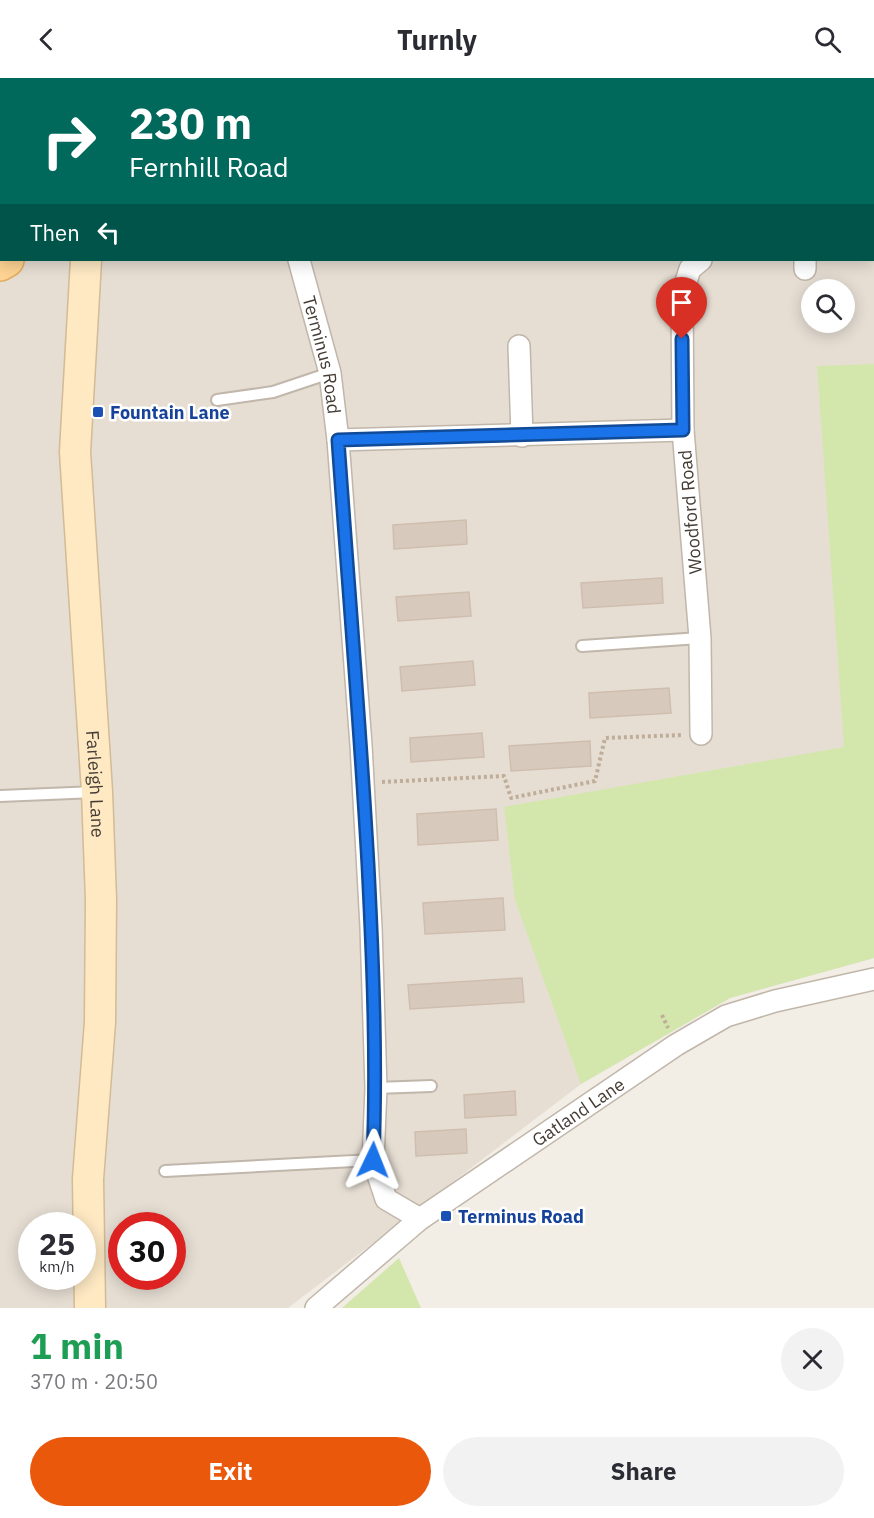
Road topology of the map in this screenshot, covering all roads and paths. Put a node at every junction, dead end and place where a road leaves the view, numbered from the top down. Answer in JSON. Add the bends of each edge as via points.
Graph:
{"nodes":[{"id":1,"x":86,"y":261,"type":"edge"},
{"id":2,"x":299,"y":261,"type":"edge"},
{"id":3,"x":700,"y":261,"type":"edge"},
{"id":4,"x":519,"y":346,"type":"dead end"},
{"id":5,"x":330,"y":373,"type":"junction"},
{"id":6,"x":217,"y":400,"type":"dead end"},
{"id":7,"x":683,"y":430,"type":"junction"},
{"id":8,"x":522,"y":436,"type":"junction"},
{"id":9,"x":338,"y":440,"type":"junction"},
{"id":10,"x":700,"y":638,"type":"junction"},
{"id":11,"x":582,"y":646,"type":"dead end"},
{"id":12,"x":701,"y":734,"type":"joint"},
{"id":13,"x":363,"y":783,"type":"junction"},
{"id":14,"x":97,"y":792,"type":"junction"},
{"id":15,"x":0,"y":796,"type":"edge"},
{"id":16,"x":874,"y":979,"type":"edge"},
{"id":17,"x":430,"y":1086,"type":"dead end"},
{"id":18,"x":376,"y":1088,"type":"junction"},
{"id":19,"x":373,"y":1160,"type":"junction"},
{"id":20,"x":165,"y":1171,"type":"dead end"},
{"id":21,"x":420,"y":1219,"type":"junction"},
{"id":22,"x":90,"y":1308,"type":"edge"},
{"id":23,"x":316,"y":1308,"type":"edge"}],
"edges":[{"from":1,"to":14,"type":"street","name":"Farleigh Lane","via":[[75,452]]},
{"from":2,"to":5,"type":"street","name":"Terminus Road"},
{"from":3,"to":7,"type":"street","name":"Woodford Road","via":[[690,269],[682,294]]},
{"from":4,"to":8,"type":"street"},
{"from":5,"to":6,"type":"lane","via":[[273,392]]},
{"from":5,"to":9,"type":"street","name":"Terminus Road"},
{"from":7,"to":8,"type":"street"},
{"from":7,"to":10,"type":"street","name":"Woodford Road"},
{"from":8,"to":9,"type":"street"},
{"from":9,"to":13,"type":"street","name":"Terminus Road"},
{"from":10,"to":11,"type":"lane"},
{"from":10,"to":12,"type":"street","name":"Woodford Road"},
{"from":12,"to":13,"type":"path","via":[[605,738],[595,781],[512,798],[504,776]]},
{"from":13,"to":18,"type":"street","name":"Terminus Road"},
{"from":14,"to":15,"type":"lane"},
{"from":14,"to":22,"type":"street","name":"Farleigh Lane","via":[[100,1022],[88,1179]]},
{"from":16,"to":21,"type":"street","name":"Gatland Lane","via":[[726,1016],[676,1045]]},
{"from":17,"to":18,"type":"lane"},
{"from":18,"to":19,"type":"street","name":"Terminus Road"},
{"from":19,"to":20,"type":"lane"},
{"from":19,"to":21,"type":"street","name":"Terminus Road","via":[[386,1198]]},
{"from":21,"to":23,"type":"street","name":"Gatland Lane"}]}
